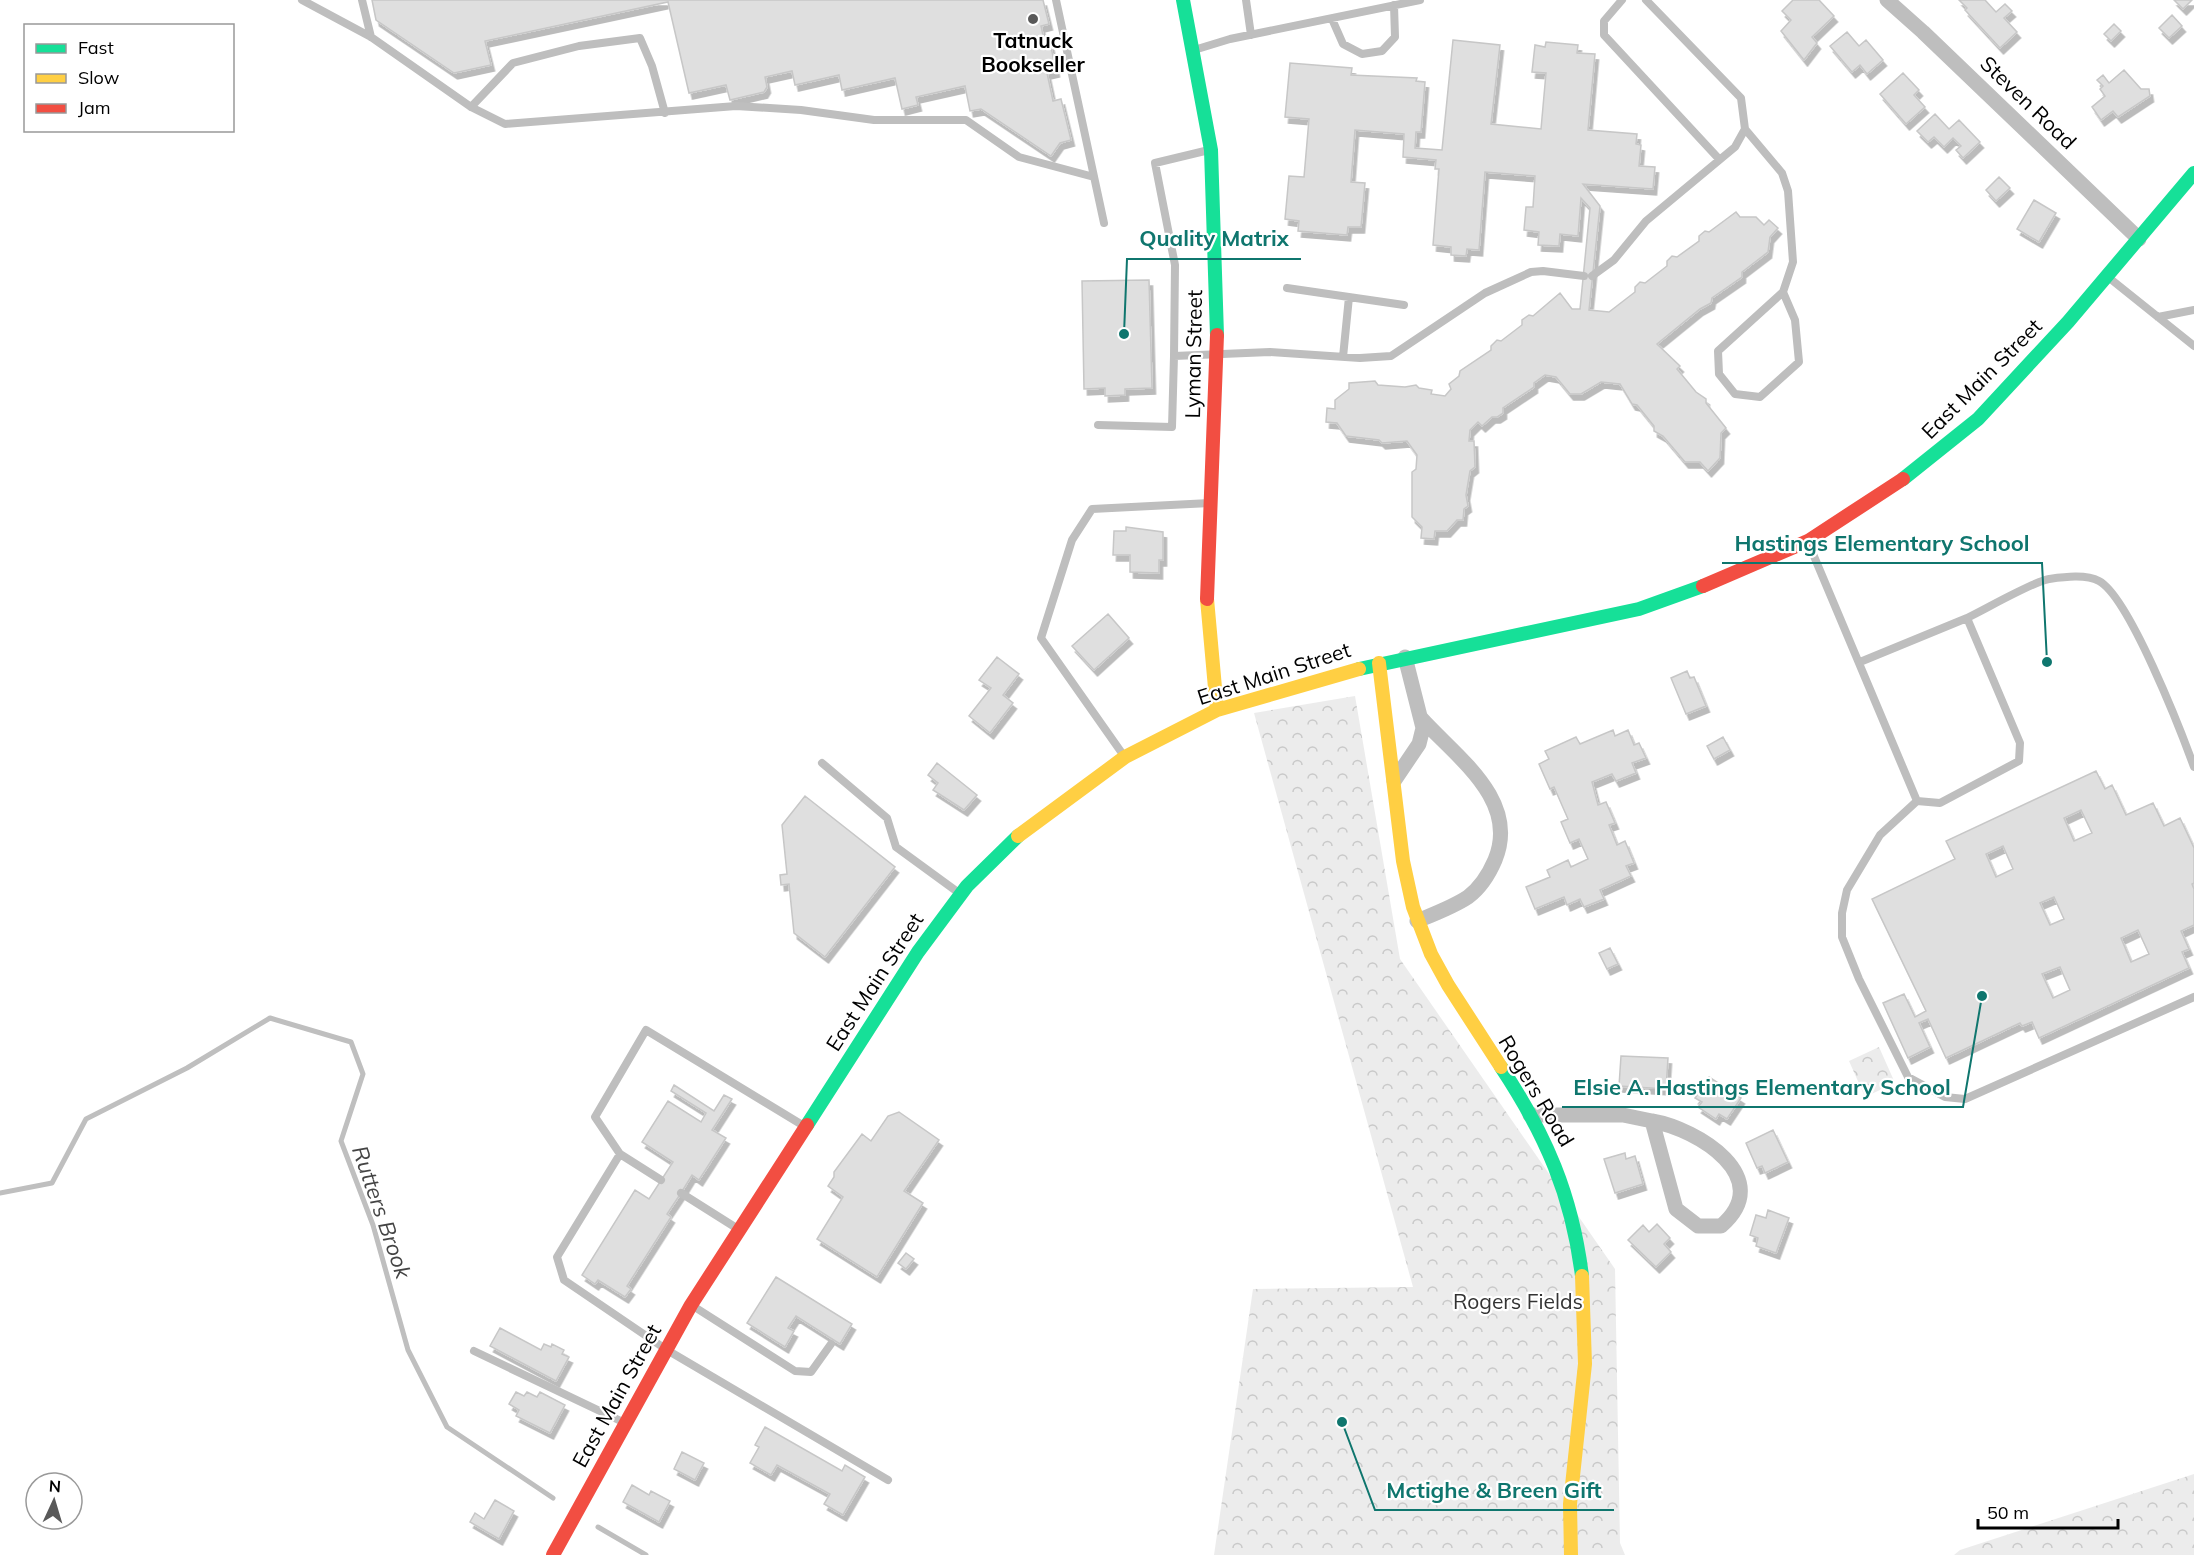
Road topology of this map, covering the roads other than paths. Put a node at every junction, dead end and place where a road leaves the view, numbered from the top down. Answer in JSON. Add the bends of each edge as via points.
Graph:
{"nodes":[{"id":1,"x":302,"y":0,"type":"edge"},
{"id":2,"x":362,"y":0,"type":"edge"},
{"id":3,"x":1056,"y":0,"type":"edge"},
{"id":4,"x":1183,"y":0,"type":"edge"},
{"id":5,"x":1246,"y":0,"type":"edge"},
{"id":6,"x":1420,"y":0,"type":"edge"},
{"id":7,"x":1622,"y":0,"type":"edge"},
{"id":8,"x":1646,"y":0,"type":"edge"},
{"id":9,"x":1887,"y":0,"type":"edge"},
{"id":10,"x":1394,"y":5,"type":"junction"},
{"id":11,"x":1332,"y":19,"type":"junction"},
{"id":12,"x":1251,"y":35,"type":"junction"},
{"id":13,"x":372,"y":37,"type":"junction"},
{"id":14,"x":1192,"y":51,"type":"junction"},
{"id":15,"x":471,"y":107,"type":"junction"},
{"id":16,"x":665,"y":113,"type":"junction"},
{"id":17,"x":1745,"y":129,"type":"junction"},
{"id":18,"x":1212,"y":150,"type":"junction"},
{"id":19,"x":1719,"y":159,"type":"junction"},
{"id":20,"x":2194,"y":173,"type":"edge"},
{"id":21,"x":1094,"y":177,"type":"junction"},
{"id":22,"x":1104,"y":223,"type":"dead end"},
{"id":23,"x":2139,"y":239,"type":"junction"},
{"id":24,"x":2107,"y":276,"type":"junction"},
{"id":25,"x":1287,"y":288,"type":"dead end"},
{"id":26,"x":1783,"y":292,"type":"junction"},
{"id":27,"x":1349,"y":297,"type":"junction"},
{"id":28,"x":1404,"y":305,"type":"dead end"},
{"id":29,"x":2194,"y":310,"type":"edge"},
{"id":30,"x":2158,"y":317,"type":"junction"},
{"id":31,"x":2194,"y":346,"type":"edge"},
{"id":32,"x":1218,"y":355,"type":"junction"},
{"id":33,"x":1174,"y":356,"type":"junction"},
{"id":34,"x":1343,"y":357,"type":"junction"},
{"id":35,"x":1098,"y":425,"type":"dead end"},
{"id":36,"x":1211,"y":503,"type":"junction"},
{"id":37,"x":1808,"y":541,"type":"junction"},
{"id":38,"x":1967,"y":618,"type":"junction"},
{"id":39,"x":1405,"y":657,"type":"junction"},
{"id":40,"x":1860,"y":662,"type":"junction"},
{"id":41,"x":1379,"y":663,"type":"junction"},
{"id":42,"x":1217,"y":710,"type":"junction"},
{"id":43,"x":1421,"y":718,"type":"junction"},
{"id":44,"x":1125,"y":757,"type":"junction"},
{"id":45,"x":822,"y":763,"type":"dead end"},
{"id":46,"x":2194,"y":767,"type":"edge"},
{"id":47,"x":1394,"y":781,"type":"junction"},
{"id":48,"x":1917,"y":801,"type":"junction"},
{"id":49,"x":960,"y":894,"type":"junction"},
{"id":50,"x":1417,"y":921,"type":"junction"},
{"id":51,"x":2194,"y":997,"type":"edge"},
{"id":52,"x":1530,"y":1115,"type":"junction"},
{"id":53,"x":1652,"y":1121,"type":"junction"},
{"id":54,"x":806,"y":1127,"type":"junction"},
{"id":55,"x":620,"y":1154,"type":"junction"},
{"id":56,"x":661,"y":1180,"type":"dead end"},
{"id":57,"x":681,"y":1193,"type":"dead end"},
{"id":58,"x":740,"y":1230,"type":"junction"},
{"id":59,"x":692,"y":1305,"type":"junction"},
{"id":60,"x":831,"y":1344,"type":"dead end"},
{"id":61,"x":667,"y":1350,"type":"junction"},
{"id":62,"x":474,"y":1351,"type":"dead end"},
{"id":63,"x":626,"y":1423,"type":"junction"},
{"id":64,"x":888,"y":1480,"type":"dead end"},
{"id":65,"x":553,"y":1555,"type":"edge"},
{"id":66,"x":1571,"y":1555,"type":"edge"}],
"edges":[{"from":1,"to":13,"type":"lane"},
{"from":2,"to":13,"type":"lane"},
{"from":3,"to":21,"type":"lane"},
{"from":4,"to":14,"type":"main road","name":"Lyman Street"},
{"from":5,"to":12,"type":"lane"},
{"from":6,"to":10,"type":"lane"},
{"from":7,"to":19,"type":"lane","via":[[1604,21],[1604,35]]},
{"from":8,"to":17,"type":"lane","via":[[1741,98]]},
{"from":9,"to":23,"type":"street","name":"Steven Road"},
{"from":10,"to":11,"type":"lane"},
{"from":10,"to":11,"type":"lane","via":[[1395,37],[1382,51],[1362,54],[1343,44]]},
{"from":11,"to":12,"type":"lane"},
{"from":12,"to":14,"type":"lane"},
{"from":13,"to":15,"type":"lane"},
{"from":14,"to":18,"type":"main road","name":"Lyman Street"},
{"from":15,"to":16,"type":"lane","via":[[505,124]]},
{"from":15,"to":16,"type":"lane","via":[[513,63],[579,46],[640,38]]},
{"from":16,"to":21,"type":"lane","via":[[736,106],[874,120],[966,120],[1019,157]]},
{"from":17,"to":19,"type":"lane","via":[[1735,147]]},
{"from":17,"to":26,"type":"lane","via":[[1782,173],[1788,191],[1793,262]]},
{"from":18,"to":32,"type":"main road","name":"Lyman Street"},
{"from":18,"to":33,"type":"lane","via":[[1155,163],[1175,265]]},
{"from":19,"to":34,"type":"lane","via":[[1646,221],[1614,260],[1588,276],[1531,272],[1485,293],[1391,356]]},
{"from":20,"to":23,"type":"main road","name":"East Main Street"},
{"from":21,"to":22,"type":"lane"},
{"from":23,"to":24,"type":"main road","name":"East Main Street"},
{"from":24,"to":30,"type":"lane"},
{"from":24,"to":37,"type":"main road","name":"East Main Street","via":[[1978,419],[1913,473]]},
{"from":25,"to":27,"type":"lane"},
{"from":26,"to":26,"type":"lane","via":[[1718,351],[1719,374],[1735,394],[1760,397],[1799,362],[1796,320]]},
{"from":27,"to":28,"type":"lane"},
{"from":27,"to":34,"type":"lane"},
{"from":29,"to":30,"type":"lane"},
{"from":30,"to":31,"type":"lane"},
{"from":32,"to":33,"type":"lane"},
{"from":32,"to":34,"type":"lane","via":[[1270,352]]},
{"from":32,"to":36,"type":"main road","name":"Lyman Street"},
{"from":33,"to":35,"type":"lane","via":[[1172,427]]},
{"from":36,"to":42,"type":"main road","name":"Lyman Street","via":[[1206,611]]},
{"from":36,"to":44,"type":"lane","via":[[1092,509],[1072,540],[1041,638]]},
{"from":37,"to":39,"type":"main road","name":"East Main Street","via":[[1639,609]]},
{"from":37,"to":40,"type":"lane"},
{"from":38,"to":40,"type":"lane"},
{"from":38,"to":46,"type":"lane","via":[[2047,580],[2080,577],[2100,581],[2122,605],[2177,720]]},
{"from":38,"to":48,"type":"lane","via":[[2022,754],[2019,761],[1940,803]]},
{"from":39,"to":41,"type":"main road","name":"East Main Street"},
{"from":39,"to":43,"type":"street"},
{"from":40,"to":48,"type":"lane"},
{"from":41,"to":42,"type":"main road","name":"East Main Street"},
{"from":41,"to":47,"type":"main road","name":"Rogers Road"},
{"from":42,"to":44,"type":"main road","name":"East Main Street"},
{"from":43,"to":47,"type":"street","via":[[1419,744]]},
{"from":43,"to":50,"type":"street","via":[[1470,767],[1492,798],[1501,836],[1484,882],[1468,897]]},
{"from":44,"to":49,"type":"main road","name":"East Main Street","via":[[1027,827]]},
{"from":45,"to":49,"type":"lane","via":[[887,818],[896,847]]},
{"from":47,"to":50,"type":"main road","name":"Rogers Road","via":[[1402,871]]},
{"from":48,"to":51,"type":"lane","via":[[1880,835],[1847,890],[1842,913],[1842,937],[1908,1077],[1945,1097],[1965,1099]]},
{"from":49,"to":54,"type":"main road","name":"East Main Street","via":[[918,952]]},
{"from":50,"to":52,"type":"main road","name":"Rogers Road","via":[[1460,1006]]},
{"from":52,"to":53,"type":"street","via":[[1623,1115]]},
{"from":52,"to":66,"type":"main road","name":"Rogers Road","via":[[1555,1161],[1568,1200],[1582,1274],[1586,1352],[1570,1521]]},
{"from":53,"to":53,"type":"street","via":[[1676,1209],[1698,1226],[1721,1226],[1738,1206],[1740,1187],[1732,1168],[1690,1132]]},
{"from":54,"to":55,"type":"lane","via":[[646,1030],[595,1117]]},
{"from":54,"to":58,"type":"main road","name":"East Main Street"},
{"from":55,"to":56,"type":"lane"},
{"from":55,"to":61,"type":"lane","via":[[557,1257],[564,1280]]},
{"from":57,"to":58,"type":"lane"},
{"from":58,"to":59,"type":"main road","name":"East Main Street"},
{"from":59,"to":60,"type":"lane","via":[[795,1371],[811,1372]]},
{"from":59,"to":61,"type":"main road","name":"East Main Street"},
{"from":61,"to":63,"type":"main road","name":"East Main Street"},
{"from":61,"to":64,"type":"lane"},
{"from":62,"to":63,"type":"lane"},
{"from":63,"to":65,"type":"main road","name":"East Main Street"}]}
